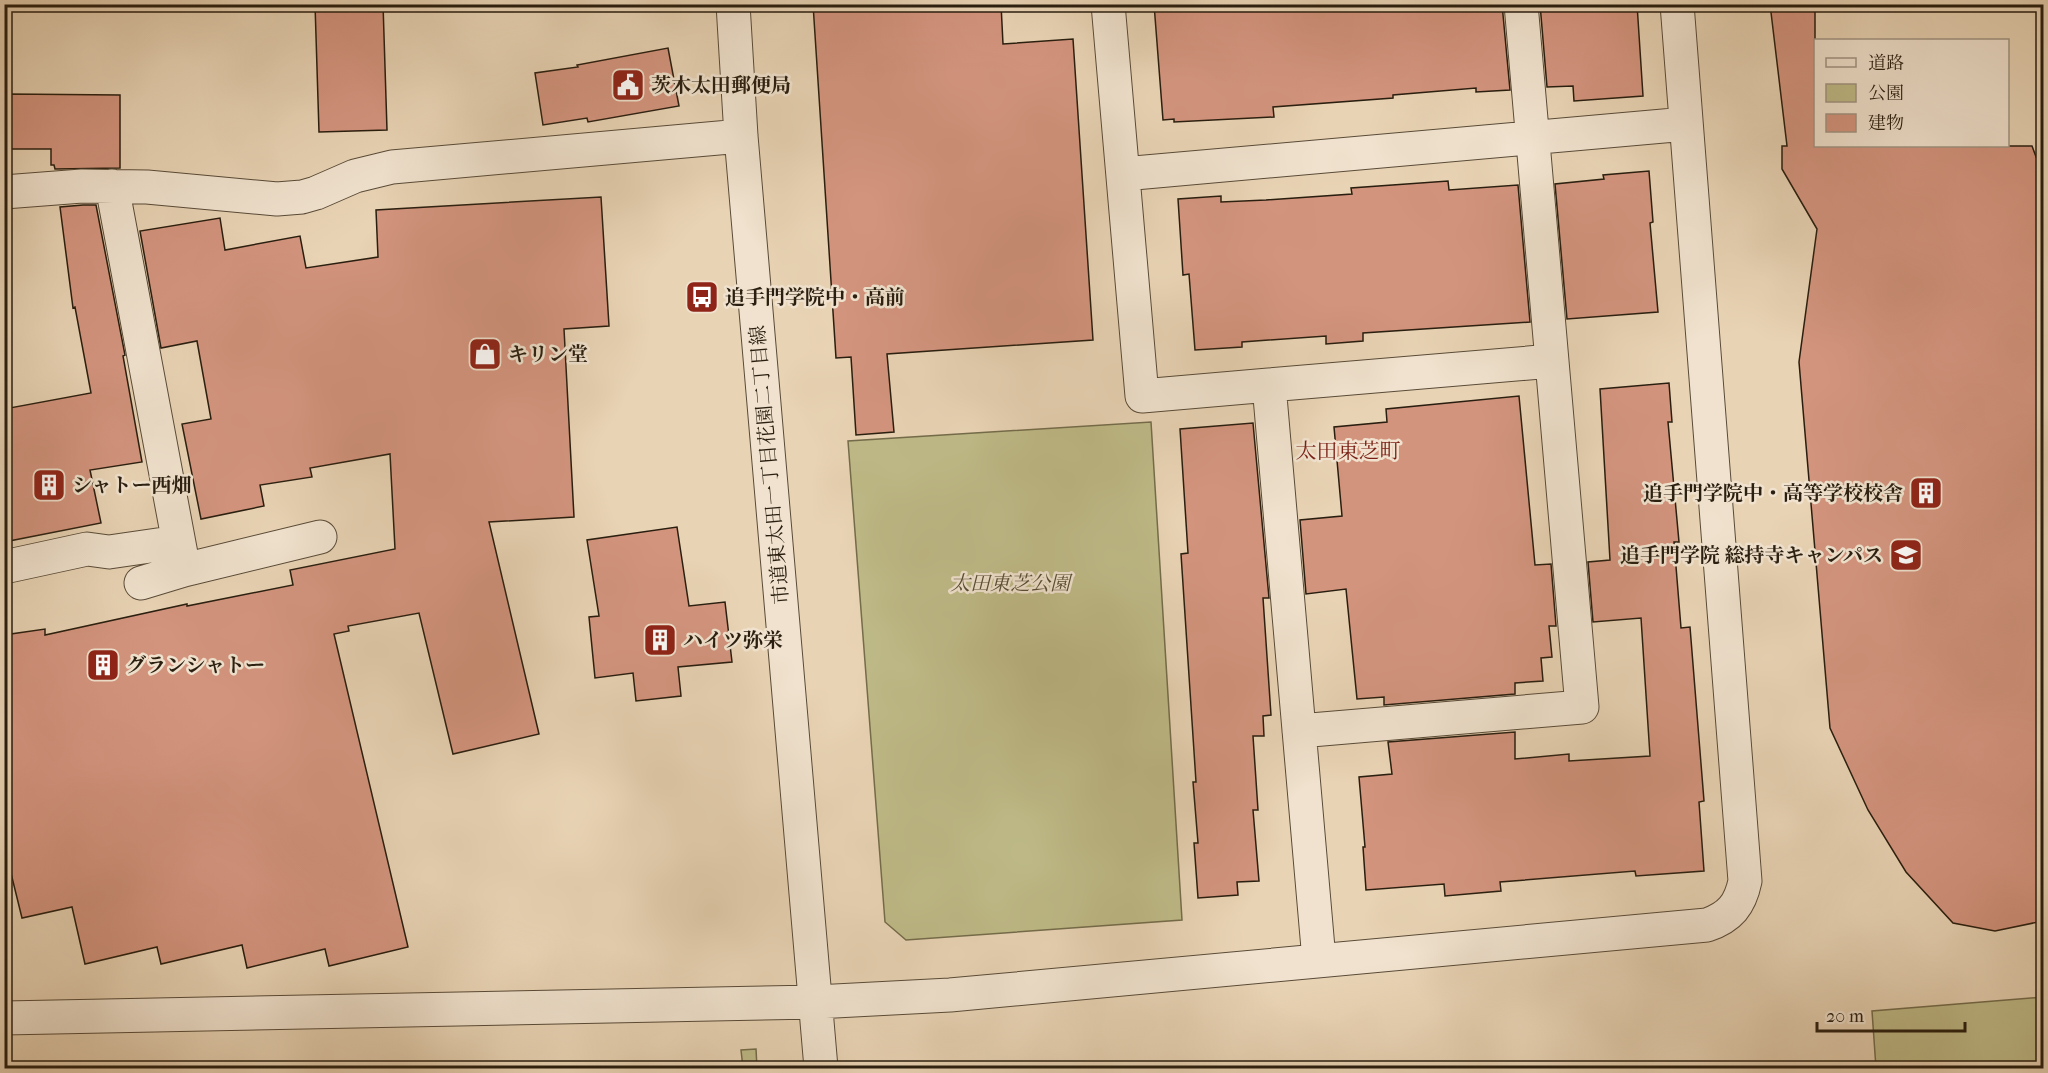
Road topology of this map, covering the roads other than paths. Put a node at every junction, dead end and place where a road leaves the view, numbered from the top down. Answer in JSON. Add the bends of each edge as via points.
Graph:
{"nodes":[{"id":1,"x":733,"y":4,"type":"edge"},
{"id":2,"x":1108,"y":4,"type":"edge"},
{"id":3,"x":1521,"y":4,"type":"edge"},
{"id":4,"x":1677,"y":4,"type":"edge"},
{"id":5,"x":1686,"y":124,"type":"junction"},
{"id":6,"x":741,"y":136,"type":"junction"},
{"id":7,"x":1532,"y":138,"type":"junction"},
{"id":8,"x":1123,"y":174,"type":"junction"},
{"id":9,"x":112,"y":186,"type":"junction"},
{"id":10,"x":4,"y":192,"type":"edge"},
{"id":11,"x":1552,"y":361,"type":"junction"},
{"id":12,"x":1269,"y":385,"type":"junction"},
{"id":13,"x":320,"y":537,"type":"dead end"},
{"id":14,"x":181,"y":556,"type":"junction"},
{"id":15,"x":4,"y":567,"type":"edge"},
{"id":16,"x":141,"y":583,"type":"dead end"},
{"id":17,"x":1299,"y":731,"type":"junction"},
{"id":18,"x":1319,"y":960,"type":"junction"},
{"id":19,"x":816,"y":1002,"type":"junction"},
{"id":20,"x":4,"y":1018,"type":"edge"},
{"id":21,"x":821,"y":1068,"type":"edge"}],
"edges":[{"from":1,"to":6,"type":"street","name":"市道東太田一丁目花園二丁目線"},
{"from":2,"to":8,"type":"street"},
{"from":3,"to":7,"type":"street"},
{"from":4,"to":5,"type":"street"},
{"from":5,"to":7,"type":"street"},
{"from":5,"to":18,"type":"street","via":[[1744,881],[1738,904],[1730,914],[1707,925]]},
{"from":6,"to":9,"type":"street","via":[[392,167],[355,176],[302,197]]},
{"from":6,"to":19,"type":"street","name":"市道東太田一丁目花園二丁目線"},
{"from":7,"to":8,"type":"street"},
{"from":7,"to":11,"type":"street"},
{"from":8,"to":12,"type":"street","via":[[1142,396]]},
{"from":9,"to":10,"type":"street"},
{"from":9,"to":14,"type":"street"},
{"from":11,"to":12,"type":"street"},
{"from":11,"to":17,"type":"street","via":[[1582,707]]},
{"from":12,"to":17,"type":"street"},
{"from":13,"to":14,"type":"street"},
{"from":14,"to":15,"type":"street","via":[[87,549]]},
{"from":14,"to":16,"type":"street"},
{"from":17,"to":18,"type":"street"},
{"from":18,"to":19,"type":"street","via":[[950,995]]},
{"from":19,"to":20,"type":"street"},
{"from":19,"to":21,"type":"street","name":"市道東太田一丁目花園二丁目線"}]}
